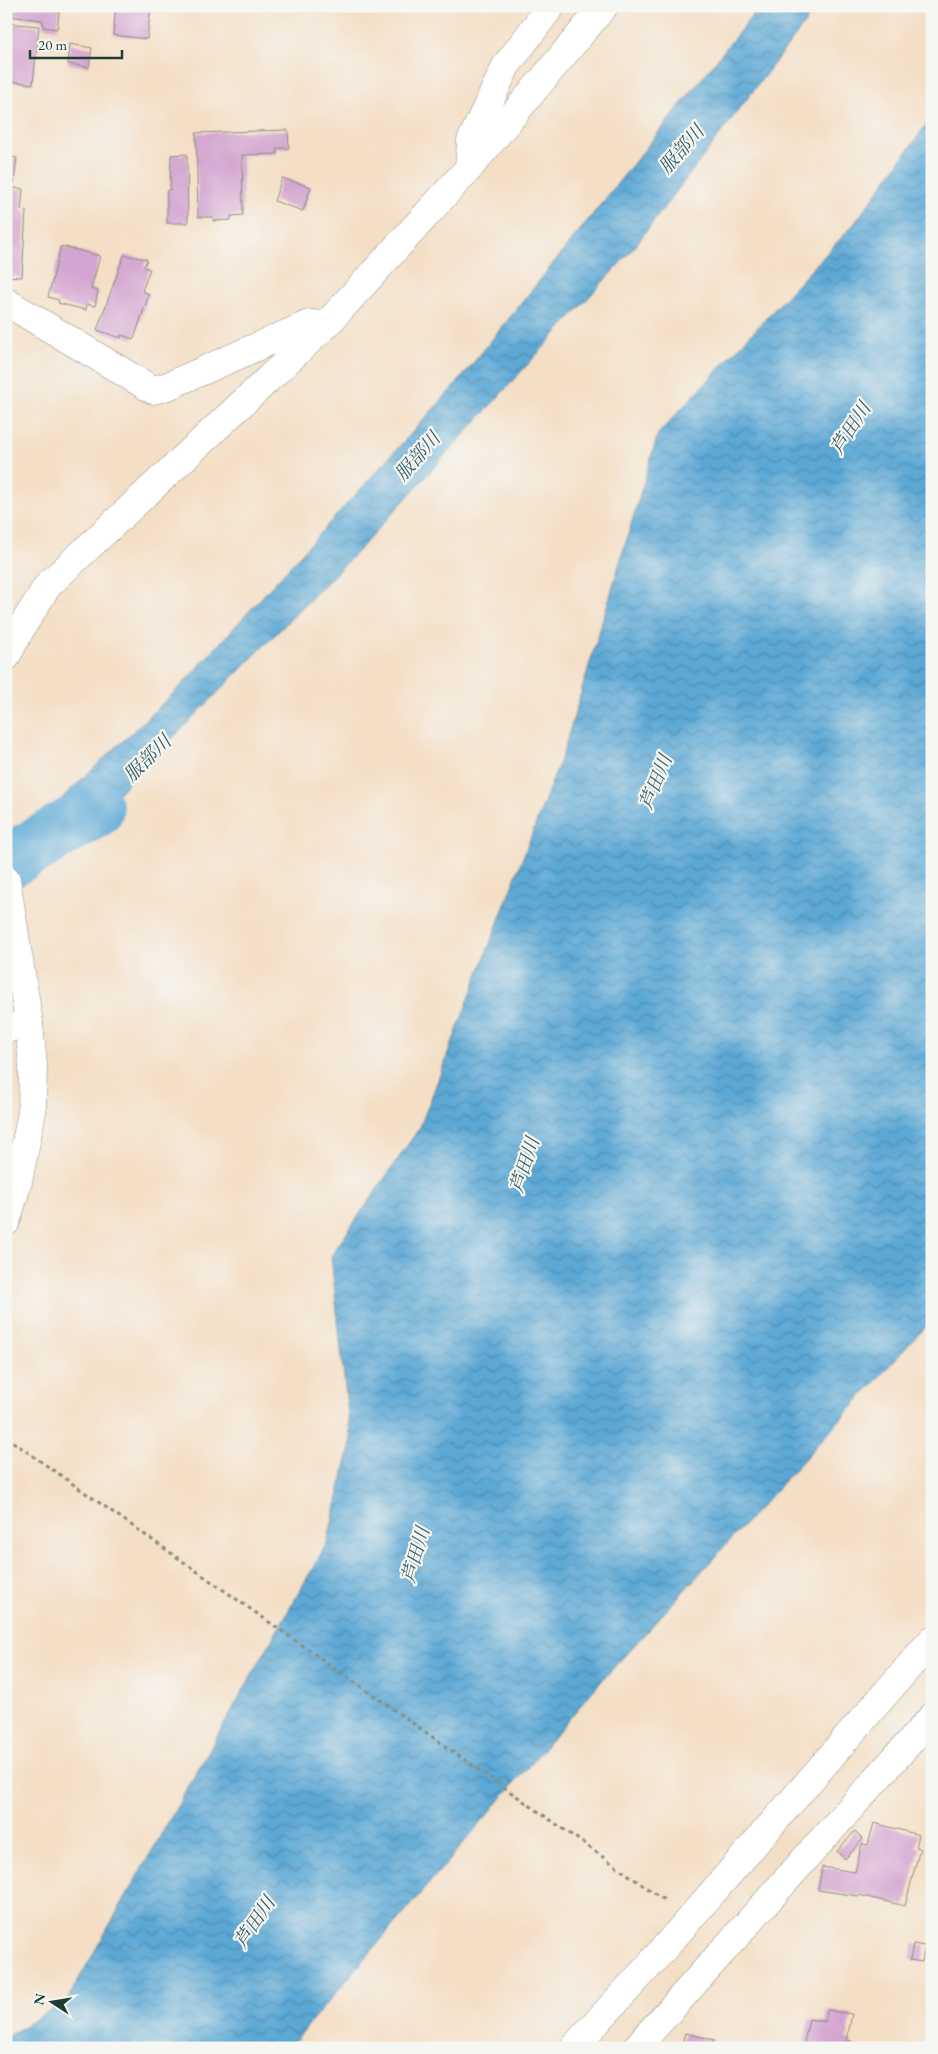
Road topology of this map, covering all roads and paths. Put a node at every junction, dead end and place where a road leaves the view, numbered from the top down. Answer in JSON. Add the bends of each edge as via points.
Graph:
{"nodes":[{"id":1,"x":551,"y":6,"type":"edge"},
{"id":2,"x":604,"y":6,"type":"edge"},
{"id":3,"x":469,"y":168,"type":"junction"},
{"id":4,"x":6,"y":302,"type":"edge"},
{"id":5,"x":326,"y":325,"type":"junction"},
{"id":6,"x":14,"y":621,"type":"edge"},
{"id":7,"x":6,"y":657,"type":"edge"},
{"id":8,"x":6,"y":879,"type":"edge"},
{"id":9,"x":18,"y":1026,"type":"edge"},
{"id":10,"x":6,"y":1222,"type":"edge"},
{"id":11,"x":6,"y":1437,"type":"edge"},
{"id":12,"x":932,"y":1640,"type":"edge"},
{"id":13,"x":932,"y":1717,"type":"edge"},
{"id":14,"x":668,"y":1903,"type":"dead end"},
{"id":15,"x":577,"y":2046,"type":"edge"},
{"id":16,"x":636,"y":2048,"type":"edge"}],
"edges":[{"from":1,"to":3,"type":"street","via":[[506,66],[471,141]]},
{"from":2,"to":3,"type":"street"},
{"from":3,"to":5,"type":"street"},
{"from":4,"to":5,"type":"street","via":[[154,390],[309,324]]},
{"from":5,"to":6,"type":"street","via":[[48,585]]},
{"from":6,"to":7,"type":"street"},
{"from":8,"to":9,"type":"street","via":[[23,995]]},
{"from":9,"to":10,"type":"street","via":[[33,1066],[32,1112]]},
{"from":11,"to":14,"type":"path"},
{"from":12,"to":15,"type":"street"},
{"from":13,"to":16,"type":"street"}]}
